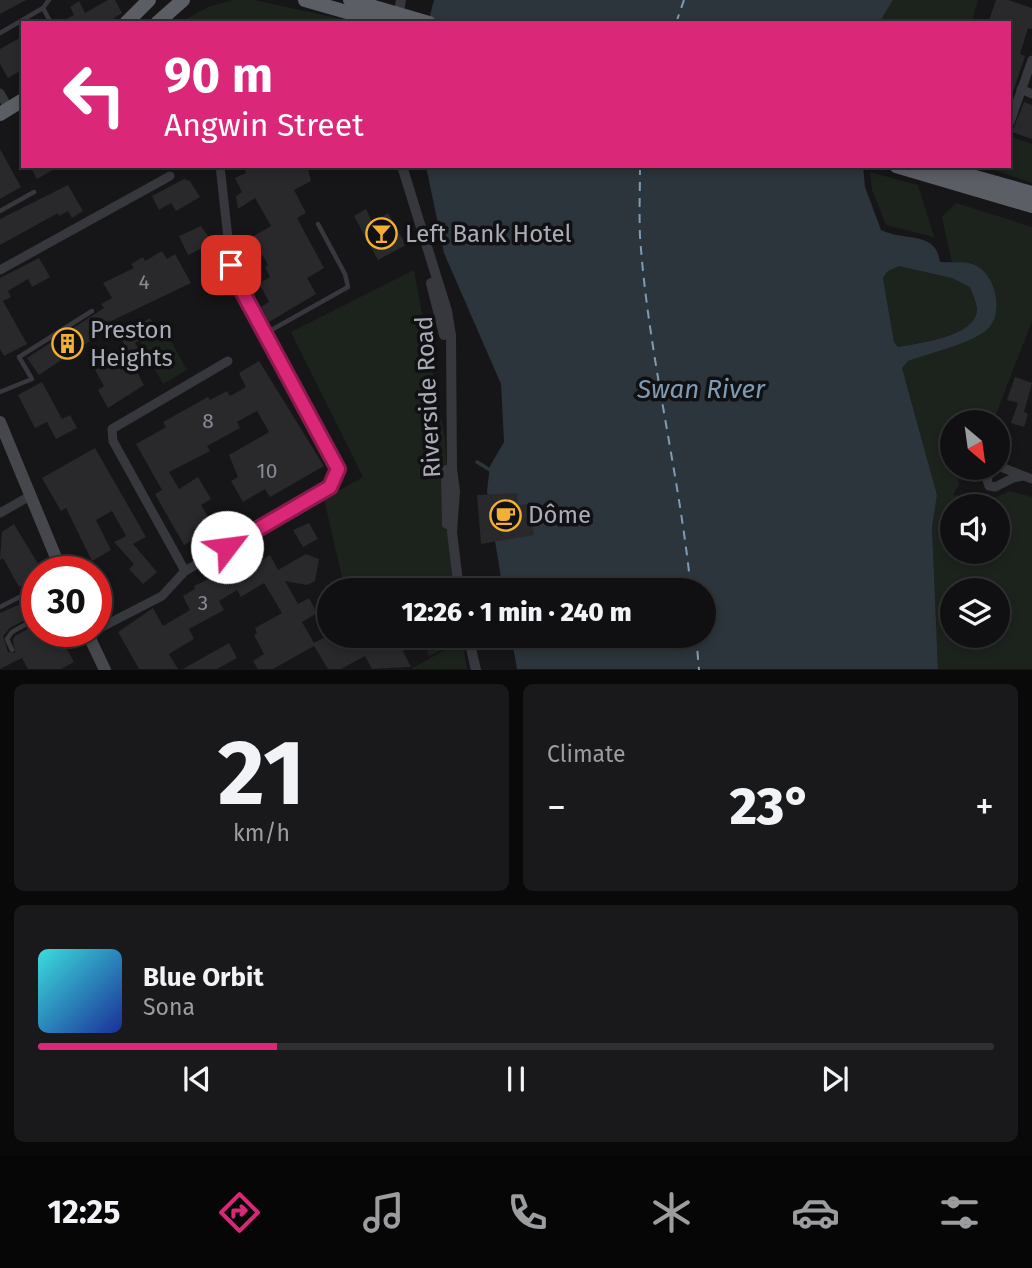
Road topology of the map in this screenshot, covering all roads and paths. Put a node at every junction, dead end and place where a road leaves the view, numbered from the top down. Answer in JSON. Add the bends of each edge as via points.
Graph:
{"nodes":[{"id":1,"x":49,"y":0,"type":"edge"},
{"id":2,"x":196,"y":0,"type":"edge"},
{"id":3,"x":350,"y":0,"type":"edge"},
{"id":4,"x":394,"y":0,"type":"edge"},
{"id":5,"x":401,"y":0,"type":"edge"},
{"id":6,"x":146,"y":1,"type":"edge"},
{"id":7,"x":308,"y":1,"type":"edge"},
{"id":8,"x":179,"y":4,"type":"edge"},
{"id":9,"x":43,"y":8,"type":"junction"},
{"id":10,"x":50,"y":21,"type":"edge"},
{"id":11,"x":128,"y":21,"type":"edge"},
{"id":12,"x":159,"y":21,"type":"edge"},
{"id":13,"x":378,"y":21,"type":"edge"},
{"id":14,"x":391,"y":21,"type":"edge"},
{"id":15,"x":397,"y":21,"type":"edge"},
{"id":16,"x":422,"y":21,"type":"edge"},
{"id":17,"x":0,"y":33,"type":"edge"},
{"id":18,"x":1032,"y":60,"type":"edge"},
{"id":19,"x":1021,"y":89,"type":"junction"},
{"id":20,"x":0,"y":93,"type":"edge"},
{"id":21,"x":1032,"y":94,"type":"edge"},
{"id":22,"x":21,"y":101,"type":"edge"},
{"id":23,"x":4,"y":112,"type":"edge"},
{"id":24,"x":1011,"y":119,"type":"edge"},
{"id":25,"x":220,"y":168,"type":"edge"},
{"id":26,"x":397,"y":168,"type":"edge"},
{"id":27,"x":403,"y":168,"type":"edge"},
{"id":28,"x":906,"y":168,"type":"edge"},
{"id":29,"x":940,"y":168,"type":"edge"},
{"id":30,"x":170,"y":177,"type":"dead end"},
{"id":31,"x":969,"y":181,"type":"junction"},
{"id":32,"x":34,"y":192,"type":"dead end"},
{"id":33,"x":1032,"y":193,"type":"edge"},
{"id":34,"x":1032,"y":206,"type":"edge"},
{"id":35,"x":0,"y":211,"type":"edge"},
{"id":36,"x":318,"y":224,"type":"dead end"},
{"id":37,"x":0,"y":270,"type":"edge"},
{"id":38,"x":92,"y":311,"type":"dead end"},
{"id":39,"x":265,"y":334,"type":"junction"},
{"id":40,"x":228,"y":361,"type":"dead end"},
{"id":41,"x":0,"y":392,"type":"edge"},
{"id":42,"x":0,"y":422,"type":"edge"},
{"id":43,"x":1010,"y":472,"type":"edge"},
{"id":44,"x":1027,"y":478,"type":"edge"},
{"id":45,"x":987,"y":480,"type":"edge"},
{"id":46,"x":1009,"y":480,"type":"edge"},
{"id":47,"x":30,"y":496,"type":"junction"},
{"id":48,"x":0,"y":513,"type":"edge"},
{"id":49,"x":55,"y":556,"type":"edge"},
{"id":50,"x":185,"y":571,"type":"junction"},
{"id":51,"x":453,"y":578,"type":"edge"},
{"id":52,"x":458,"y":578,"type":"edge"},
{"id":53,"x":21,"y":596,"type":"edge"},
{"id":54,"x":0,"y":607,"type":"edge"},
{"id":55,"x":112,"y":621,"type":"edge"},
{"id":56,"x":21,"y":627,"type":"edge"},
{"id":57,"x":97,"y":647,"type":"edge"},
{"id":58,"x":467,"y":648,"type":"edge"},
{"id":59,"x":469,"y":648,"type":"edge"},
{"id":60,"x":12,"y":650,"type":"dead end"},
{"id":61,"x":105,"y":670,"type":"edge"},
{"id":62,"x":471,"y":670,"type":"edge"},
{"id":63,"x":477,"y":670,"type":"edge"}],
"edges":[{"from":1,"to":9,"type":"lane"},
{"from":2,"to":8,"type":"highway"},
{"from":3,"to":16,"type":"highway","bridge":true},
{"from":4,"to":14,"type":"street"},
{"from":5,"to":15,"type":"street"},
{"from":6,"to":11,"type":"highway"},
{"from":7,"to":13,"type":"highway"},
{"from":8,"to":12,"type":"highway"},
{"from":9,"to":10,"type":"lane"},
{"from":9,"to":17,"type":"lane"},
{"from":18,"to":19,"type":"street"},
{"from":19,"to":21,"type":"street"},
{"from":19,"to":24,"type":"street"},
{"from":20,"to":23,"type":"street"},
{"from":22,"to":23,"type":"highway"},
{"from":25,"to":39,"type":"street","via":[[231,265]]},
{"from":26,"to":51,"type":"street","name":"Riverside Road","via":[[444,336],[446,497]]},
{"from":27,"to":52,"type":"street","name":"Riverside Road","via":[[451,335],[452,532]]},
{"from":28,"to":31,"type":"highway"},
{"from":29,"to":31,"type":"highway"},
{"from":30,"to":37,"type":"street"},
{"from":31,"to":33,"type":"highway"},
{"from":31,"to":34,"type":"highway"},
{"from":32,"to":35,"type":"lane"},
{"from":36,"to":39,"type":"lane","via":[[348,287]]},
{"from":38,"to":41,"type":"lane","via":[[19,357],[32,379]]},
{"from":39,"to":50,"type":"street","via":[[338,469],[330,487]]},
{"from":40,"to":50,"type":"street","via":[[119,422],[111,433]]},
{"from":42,"to":47,"type":"main road"},
{"from":43,"to":44,"type":"street"},
{"from":45,"to":46,"type":"street","via":[[995,488]]},
{"from":47,"to":48,"type":"street"},
{"from":47,"to":49,"type":"main road"},
{"from":50,"to":55,"type":"street","via":[[162,596]]},
{"from":53,"to":54,"type":"lane"},
{"from":56,"to":60,"type":"lane","via":[[7,639]]},
{"from":57,"to":61,"type":"main road"},
{"from":58,"to":62,"type":"street"},
{"from":59,"to":63,"type":"street"}]}
